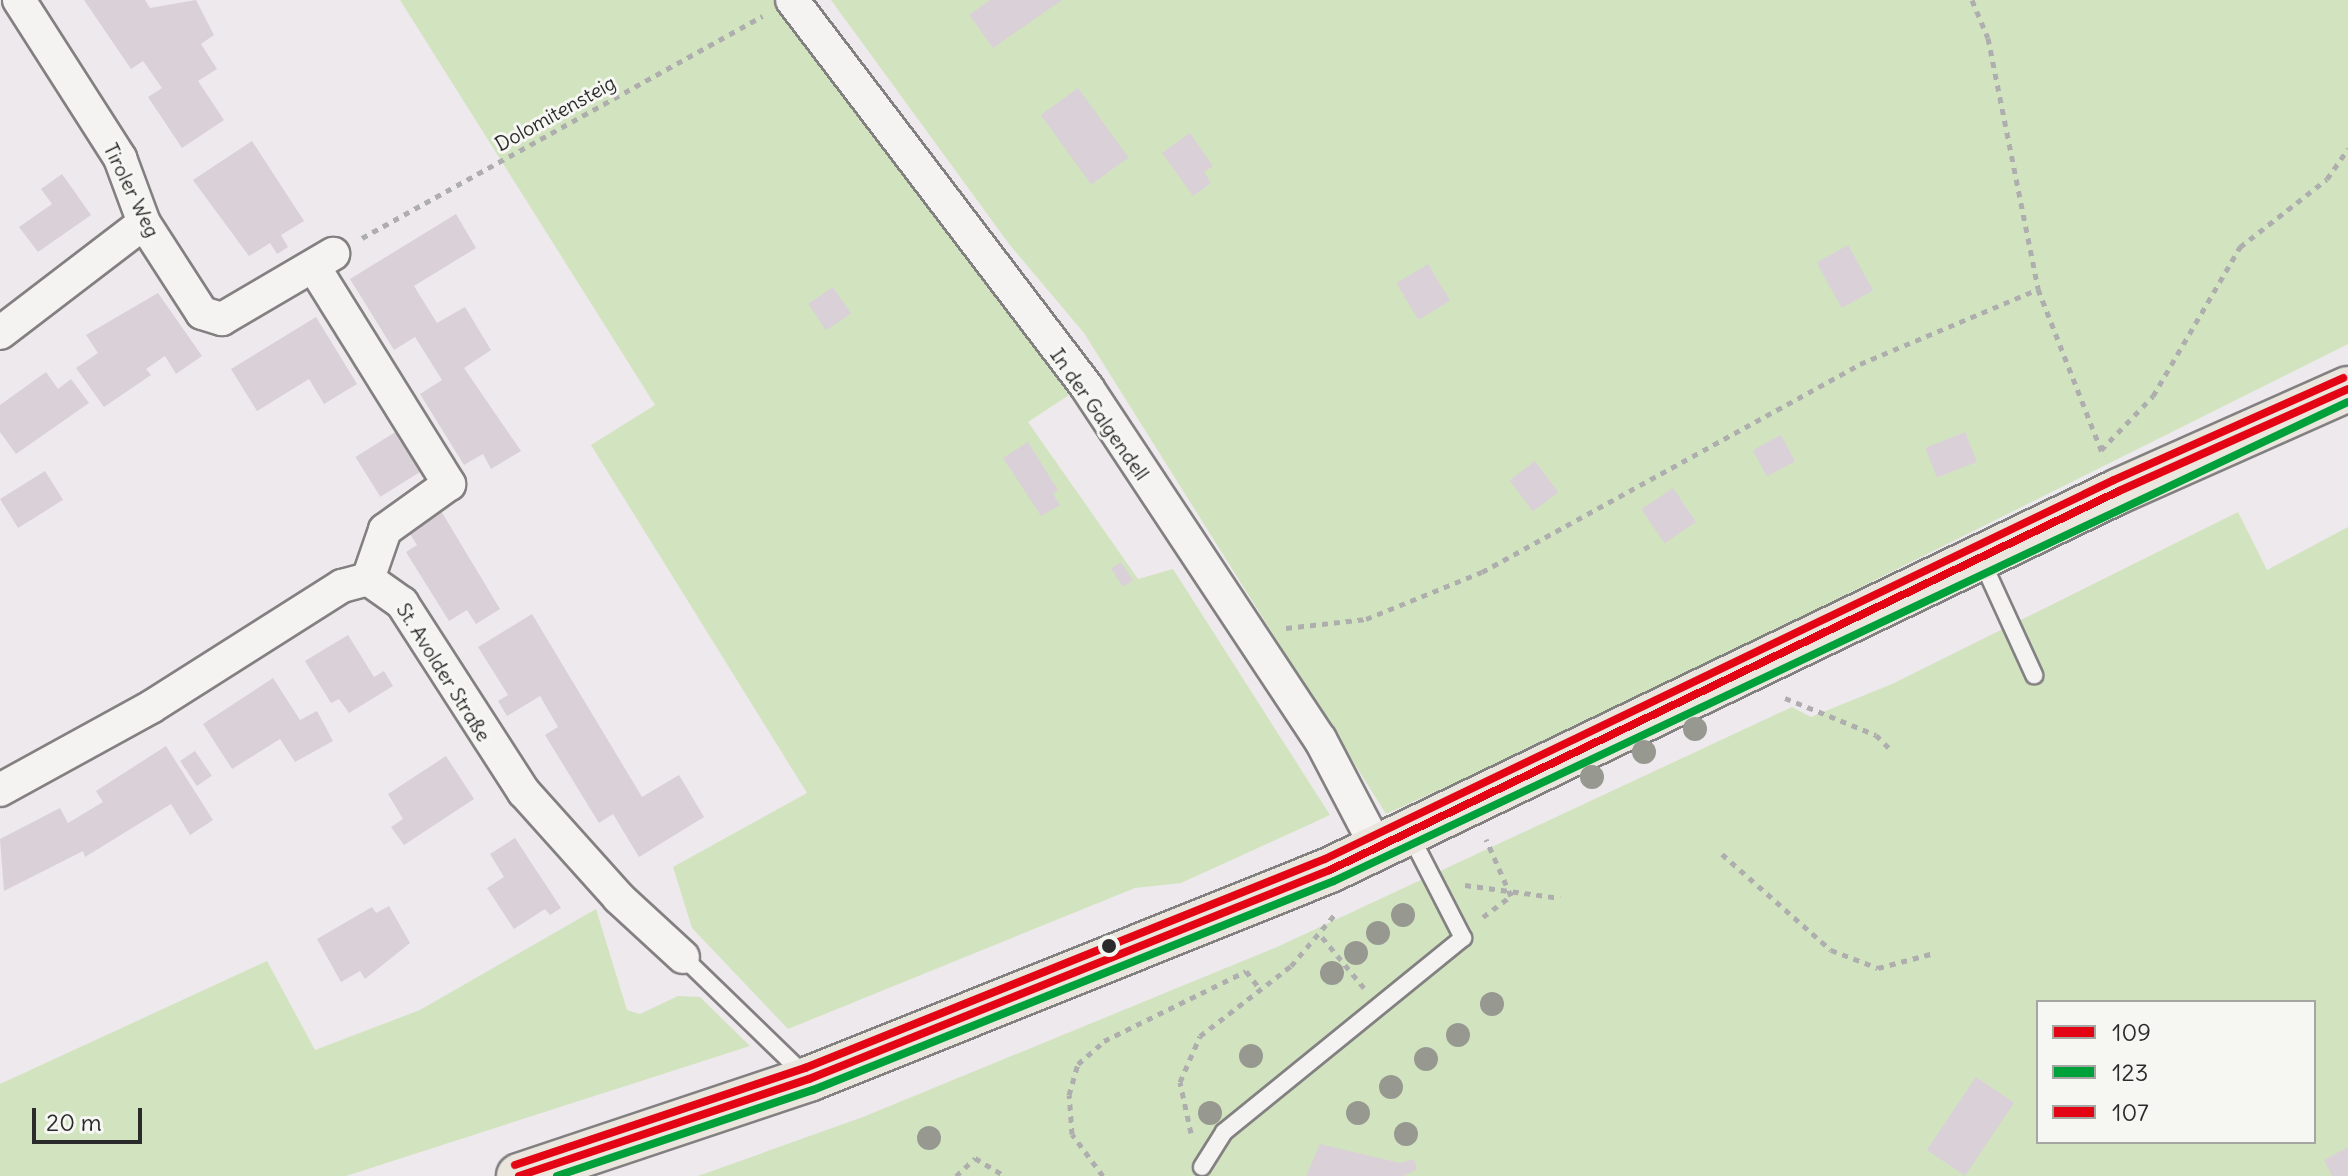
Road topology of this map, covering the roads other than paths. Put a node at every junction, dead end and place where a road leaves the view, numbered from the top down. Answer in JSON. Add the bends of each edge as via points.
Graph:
{"nodes":[{"id":1,"x":19,"y":0,"type":"edge"},
{"id":2,"x":780,"y":7,"type":"edge"},
{"id":3,"x":144,"y":223,"type":"junction"},
{"id":4,"x":0,"y":333,"type":"edge"},
{"id":5,"x":2348,"y":389,"type":"edge"},
{"id":6,"x":1980,"y":558,"type":"junction"},
{"id":7,"x":368,"y":579,"type":"junction"},
{"id":8,"x":2034,"y":675,"type":"dead end"},
{"id":9,"x":0,"y":790,"type":"edge"},
{"id":10,"x":1393,"y":841,"type":"junction"},
{"id":11,"x":683,"y":957,"type":"joint"},
{"id":12,"x":809,"y":1079,"type":"junction"},
{"id":13,"x":1202,"y":1167,"type":"road end"},
{"id":14,"x":519,"y":1176,"type":"edge"}],
"edges":[{"from":1,"to":3,"type":"street","name":"Tiroler Weg","via":[[120,158]]},
{"from":2,"to":10,"type":"street","name":"In der Galgendell","via":[[1088,389],[1259,642],[1345,781]]},
{"from":3,"to":4,"type":"street"},
{"from":3,"to":7,"type":"street","name":"Tiroler Weg","via":[[202,313],[222,319],[324,260],[449,484],[385,530]]},
{"from":5,"to":6,"type":"main road"},
{"from":6,"to":8,"type":"lane"},
{"from":6,"to":10,"type":"main road"},
{"from":7,"to":9,"type":"street","via":[[342,586],[151,707]]},
{"from":7,"to":11,"type":"street","name":"St. Avolder Straße","via":[[402,603],[524,792],[619,898]]},
{"from":10,"to":12,"type":"main road"},
{"from":10,"to":13,"type":"lane","via":[[1437,890],[1463,938],[1224,1132]]},
{"from":11,"to":12,"type":"lane","name":"St. Avolder Straße"},
{"from":12,"to":14,"type":"main road"}]}
